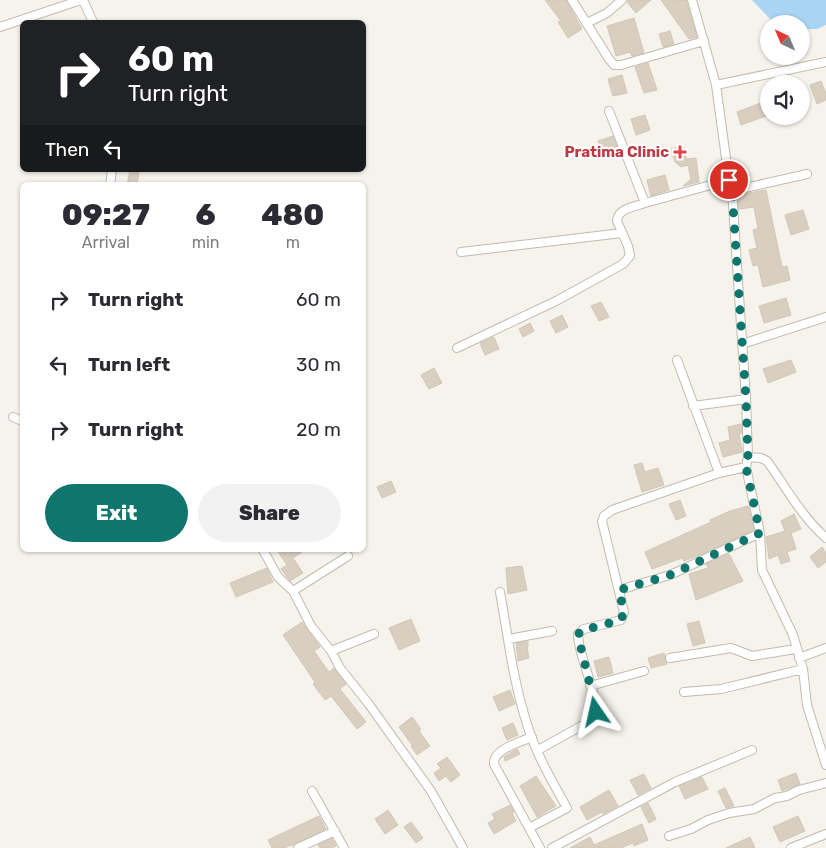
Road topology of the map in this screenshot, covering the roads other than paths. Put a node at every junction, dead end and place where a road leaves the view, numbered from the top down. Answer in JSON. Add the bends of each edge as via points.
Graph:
{"nodes":[{"id":1,"x":82,"y":0,"type":"edge"},
{"id":2,"x":572,"y":0,"type":"edge"},
{"id":3,"x":622,"y":0,"type":"edge"},
{"id":4,"x":692,"y":0,"type":"edge"},
{"id":5,"x":20,"y":20,"type":"edge"},
{"id":6,"x":21,"y":20,"type":"edge"},
{"id":7,"x":92,"y":20,"type":"edge"},
{"id":8,"x":587,"y":23,"type":"junction"},
{"id":9,"x":0,"y":27,"type":"edge"},
{"id":10,"x":704,"y":41,"type":"junction"},
{"id":11,"x":826,"y":62,"type":"edge"},
{"id":12,"x":716,"y":85,"type":"junction"},
{"id":13,"x":609,"y":111,"type":"dead end"},
{"id":14,"x":807,"y":174,"type":"dead end"},
{"id":15,"x":729,"y":180,"type":"junction"},
{"id":16,"x":732,"y":191,"type":"junction"},
{"id":17,"x":645,"y":203,"type":"junction"},
{"id":18,"x":622,"y":232,"type":"junction"},
{"id":19,"x":461,"y":252,"type":"dead end"},
{"id":20,"x":826,"y":317,"type":"edge"},
{"id":21,"x":742,"y":344,"type":"junction"},
{"id":22,"x":457,"y":348,"type":"dead end"},
{"id":23,"x":677,"y":360,"type":"dead end"},
{"id":24,"x":746,"y":399,"type":"junction"},
{"id":25,"x":693,"y":406,"type":"junction"},
{"id":26,"x":13,"y":417,"type":"dead end"},
{"id":27,"x":20,"y":420,"type":"edge"},
{"id":28,"x":748,"y":457,"type":"junction"},
{"id":29,"x":746,"y":467,"type":"junction"},
{"id":30,"x":719,"y":473,"type":"junction"},
{"id":31,"x":760,"y":533,"type":"junction"},
{"id":32,"x":826,"y":538,"type":"edge"},
{"id":33,"x":264,"y":552,"type":"edge"},
{"id":34,"x":348,"y":556,"type":"dead end"},
{"id":35,"x":619,"y":590,"type":"junction"},
{"id":36,"x":293,"y":592,"type":"junction"},
{"id":37,"x":500,"y":592,"type":"dead end"},
{"id":38,"x":552,"y":630,"type":"dead end"},
{"id":39,"x":374,"y":634,"type":"dead end"},
{"id":40,"x":509,"y":639,"type":"junction"},
{"id":41,"x":826,"y":648,"type":"edge"},
{"id":42,"x":796,"y":649,"type":"junction"},
{"id":43,"x":331,"y":651,"type":"junction"},
{"id":44,"x":670,"y":658,"type":"dead end"},
{"id":45,"x":799,"y":658,"type":"junction"},
{"id":46,"x":802,"y":669,"type":"junction"},
{"id":47,"x":644,"y":671,"type":"dead end"},
{"id":48,"x":590,"y":686,"type":"junction"},
{"id":49,"x":684,"y":692,"type":"dead end"},
{"id":50,"x":532,"y":737,"type":"junction"},
{"id":51,"x":538,"y":750,"type":"junction"},
{"id":52,"x":752,"y":750,"type":"dead end"},
{"id":53,"x":826,"y":765,"type":"edge"},
{"id":54,"x":826,"y":783,"type":"edge"},
{"id":55,"x":312,"y":791,"type":"dead end"},
{"id":56,"x":529,"y":828,"type":"junction"},
{"id":57,"x":335,"y":830,"type":"junction"},
{"id":58,"x":826,"y":834,"type":"edge"},
{"id":59,"x":669,"y":836,"type":"dead end"},
{"id":60,"x":298,"y":848,"type":"edge"},
{"id":61,"x":344,"y":848,"type":"edge"},
{"id":62,"x":463,"y":848,"type":"edge"},
{"id":63,"x":540,"y":848,"type":"edge"},
{"id":64,"x":552,"y":848,"type":"edge"},
{"id":65,"x":792,"y":848,"type":"edge"}],
"edges":[{"from":1,"to":6,"type":"street"},
{"from":1,"to":7,"type":"street"},
{"from":2,"to":8,"type":"street"},
{"from":3,"to":8,"type":"street","via":[[607,13]]},
{"from":4,"to":10,"type":"street"},
{"from":5,"to":9,"type":"street"},
{"from":8,"to":10,"type":"street","via":[[614,65]]},
{"from":10,"to":12,"type":"street"},
{"from":11,"to":12,"type":"street"},
{"from":12,"to":15,"type":"street"},
{"from":13,"to":17,"type":"street"},
{"from":14,"to":16,"type":"street"},
{"from":15,"to":16,"type":"street"},
{"from":15,"to":17,"type":"street"},
{"from":16,"to":21,"type":"street"},
{"from":17,"to":18,"type":"street","via":[[622,210],[617,216]]},
{"from":18,"to":19,"type":"street"},
{"from":18,"to":22,"type":"street","via":[[630,256],[623,264],[558,300]]},
{"from":20,"to":21,"type":"street"},
{"from":21,"to":24,"type":"street"},
{"from":23,"to":25,"type":"street"},
{"from":24,"to":25,"type":"street"},
{"from":24,"to":28,"type":"street"},
{"from":25,"to":30,"type":"street"},
{"from":26,"to":27,"type":"street"},
{"from":28,"to":29,"type":"street"},
{"from":28,"to":32,"type":"street","via":[[767,461],[792,500]]},
{"from":29,"to":30,"type":"street"},
{"from":29,"to":31,"type":"street"},
{"from":30,"to":35,"type":"street","via":[[612,510],[604,516],[602,521]]},
{"from":31,"to":35,"type":"street","via":[[670,575]]},
{"from":31,"to":42,"type":"street","via":[[762,570],[793,634]]},
{"from":33,"to":36,"type":"street","via":[[278,577]]},
{"from":34,"to":36,"type":"street"},
{"from":35,"to":48,"type":"street","via":[[624,612],[621,620],[584,629],[578,634]]},
{"from":36,"to":43,"type":"street","via":[[311,626]]},
{"from":37,"to":40,"type":"street"},
{"from":38,"to":40,"type":"street"},
{"from":39,"to":43,"type":"street"},
{"from":40,"to":50,"type":"street","via":[[518,689]]},
{"from":41,"to":45,"type":"street"},
{"from":42,"to":44,"type":"street","via":[[752,656],[731,648]]},
{"from":42,"to":45,"type":"street"},
{"from":43,"to":62,"type":"street","via":[[340,668],[431,791]]},
{"from":45,"to":46,"type":"street"},
{"from":46,"to":49,"type":"street","via":[[721,689]]},
{"from":46,"to":53,"type":"street","via":[[807,705]]},
{"from":47,"to":48,"type":"street"},
{"from":48,"to":51,"type":"street","via":[[596,712],[592,720]]},
{"from":50,"to":51,"type":"street"},
{"from":50,"to":56,"type":"street","via":[[498,753],[493,760]]},
{"from":51,"to":56,"type":"street","via":[[567,808]]},
{"from":52,"to":64,"type":"street","via":[[675,782]]},
{"from":54,"to":59,"type":"street","via":[[774,798],[754,809],[708,820]]},
{"from":55,"to":57,"type":"street"},
{"from":56,"to":63,"type":"street"},
{"from":57,"to":60,"type":"street"},
{"from":57,"to":61,"type":"street"},
{"from":58,"to":65,"type":"street"}]}
